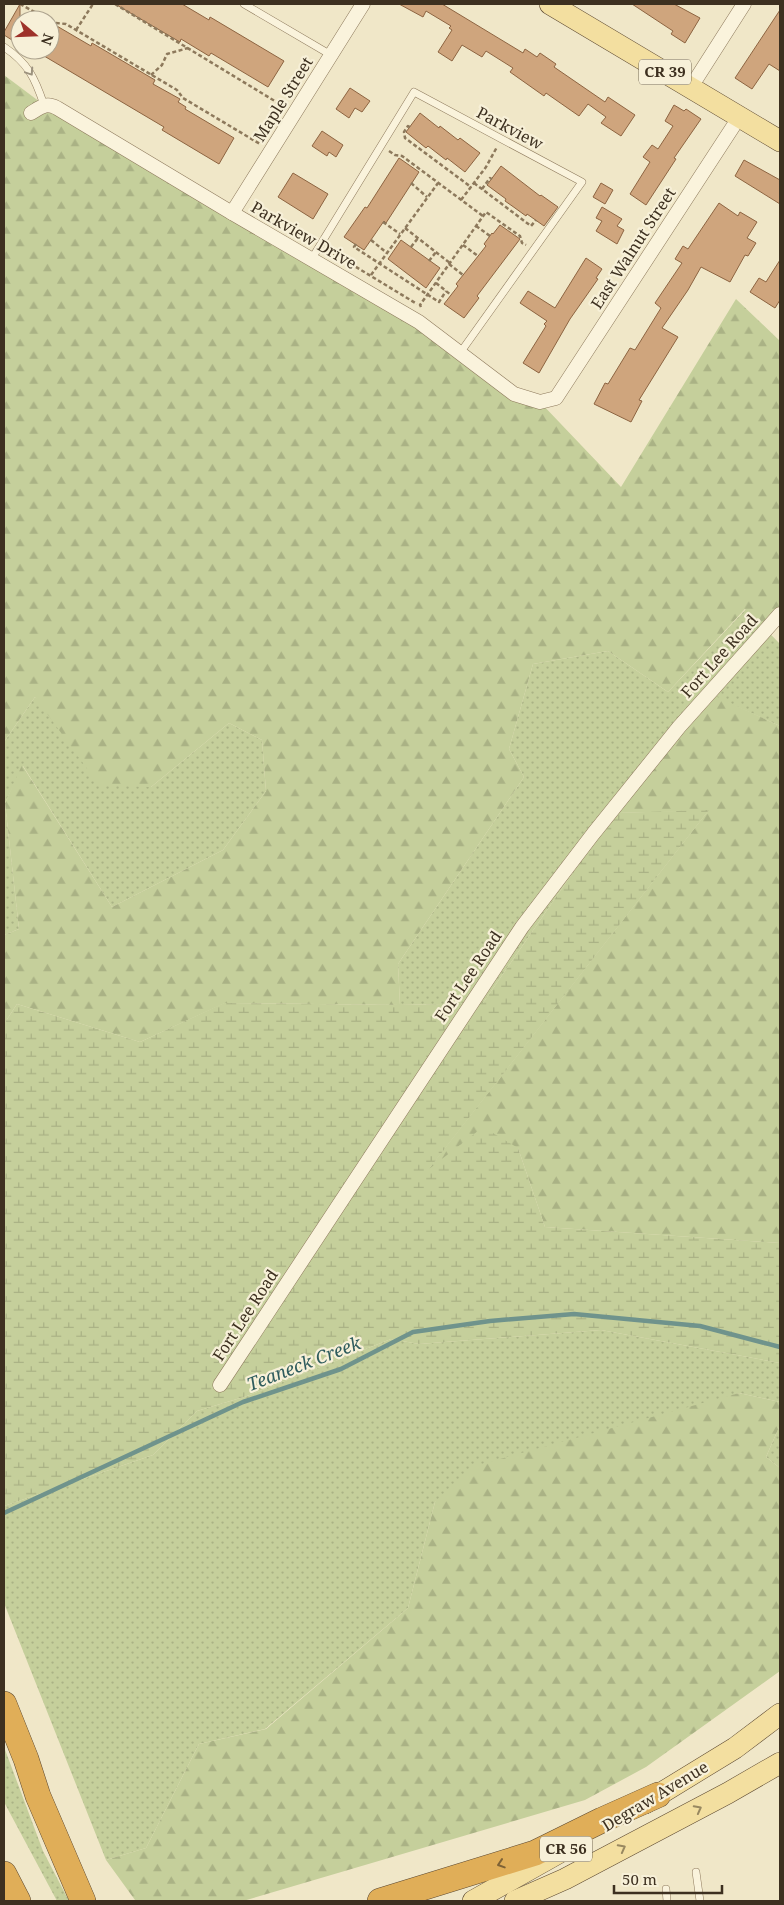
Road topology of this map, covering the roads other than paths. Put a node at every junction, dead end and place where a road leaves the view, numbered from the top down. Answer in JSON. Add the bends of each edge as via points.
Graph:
{"nodes":[{"id":1,"x":244,"y":4,"type":"edge"},
{"id":2,"x":363,"y":4,"type":"edge"},
{"id":3,"x":553,"y":4,"type":"edge"},
{"id":4,"x":744,"y":4,"type":"edge"},
{"id":5,"x":4,"y":47,"type":"edge"},
{"id":6,"x":331,"y":55,"type":"junction"},
{"id":7,"x":691,"y":87,"type":"junction"},
{"id":8,"x":44,"y":105,"type":"junction"},
{"id":9,"x":31,"y":113,"type":"dead end"},
{"id":10,"x":740,"y":116,"type":"junction"},
{"id":11,"x":780,"y":141,"type":"edge"},
{"id":12,"x":232,"y":213,"type":"junction"},
{"id":13,"x":311,"y":260,"type":"junction"},
{"id":14,"x":460,"y":353,"type":"junction"},
{"id":15,"x":556,"y":398,"type":"joint"},
{"id":16,"x":776,"y":617,"type":"edge"},
{"id":17,"x":220,"y":1385,"type":"dead end"},
{"id":18,"x":4,"y":1704,"type":"edge"},
{"id":19,"x":780,"y":1714,"type":"edge"},
{"id":20,"x":26,"y":1759,"type":"junction"},
{"id":21,"x":780,"y":1763,"type":"edge"},
{"id":22,"x":780,"y":1770,"type":"edge"},
{"id":23,"x":750,"y":1781,"type":"junction"},
{"id":24,"x":658,"y":1796,"type":"junction"},
{"id":25,"x":4,"y":1864,"type":"edge"},
{"id":26,"x":696,"y":1872,"type":"dead end"},
{"id":27,"x":11,"y":1888,"type":"edge"},
{"id":28,"x":666,"y":1889,"type":"dead end"},
{"id":29,"x":83,"y":1901,"type":"edge"},
{"id":30,"x":101,"y":1901,"type":"edge"},
{"id":31,"x":380,"y":1901,"type":"edge"},
{"id":32,"x":473,"y":1901,"type":"edge"},
{"id":33,"x":515,"y":1901,"type":"edge"},
{"id":34,"x":667,"y":1901,"type":"edge"},
{"id":35,"x":700,"y":1901,"type":"edge"}],
"edges":[{"from":1,"to":6,"type":"lane"},
{"from":2,"to":6,"type":"street","name":"Maple Street"},
{"from":3,"to":7,"type":"main road","number":"CR 39"},
{"from":4,"to":7,"type":"street"},
{"from":5,"to":8,"type":"lane","one_way":true,"via":[[28,67]]},
{"from":6,"to":12,"type":"street","name":"Maple Street"},
{"from":7,"to":10,"type":"main road","number":"CR 39"},
{"from":8,"to":9,"type":"street"},
{"from":8,"to":12,"type":"street","name":"Parkview Drive","via":[[57,108]]},
{"from":10,"to":11,"type":"main road","number":"CR 39"},
{"from":10,"to":15,"type":"street","name":"East Walnut Street"},
{"from":12,"to":13,"type":"street","name":"Parkview Drive"},
{"from":13,"to":14,"type":"street","name":"Parkview Drive","via":[[419,322]]},
{"from":13,"to":14,"type":"lane","name":"Parkview","via":[[414,92],[582,182]]},
{"from":14,"to":15,"type":"street","name":"Parkview Drive","via":[[514,394],[540,402]]},
{"from":16,"to":17,"type":"street","name":"Fort Lee Road","via":[[679,727],[522,926]]},
{"from":18,"to":20,"type":"highway"},
{"from":19,"to":24,"type":"main road","name":"Degraw Avenue","number":"CR 56","via":[[735,1748]]},
{"from":20,"to":29,"type":"highway","via":[[38,1796]]},
{"from":20,"to":30,"type":"highway"},
{"from":21,"to":23,"type":"main road","name":"Degraw Avenue","number":"CR 56"},
{"from":22,"to":23,"type":"main road"},
{"from":33,"to":23,"type":"main road","name":"Degraw Avenue","number":"CR 56","one_way":true,"via":[[565,1879]]},
{"from":24,"to":31,"type":"highway","one_way":true,"via":[[535,1853]]},
{"from":24,"to":32,"type":"main road","name":"Degraw Avenue","number":"CR 56"},
{"from":25,"to":27,"type":"highway"},
{"from":26,"to":35,"type":"lane"},
{"from":28,"to":34,"type":"lane"}]}
